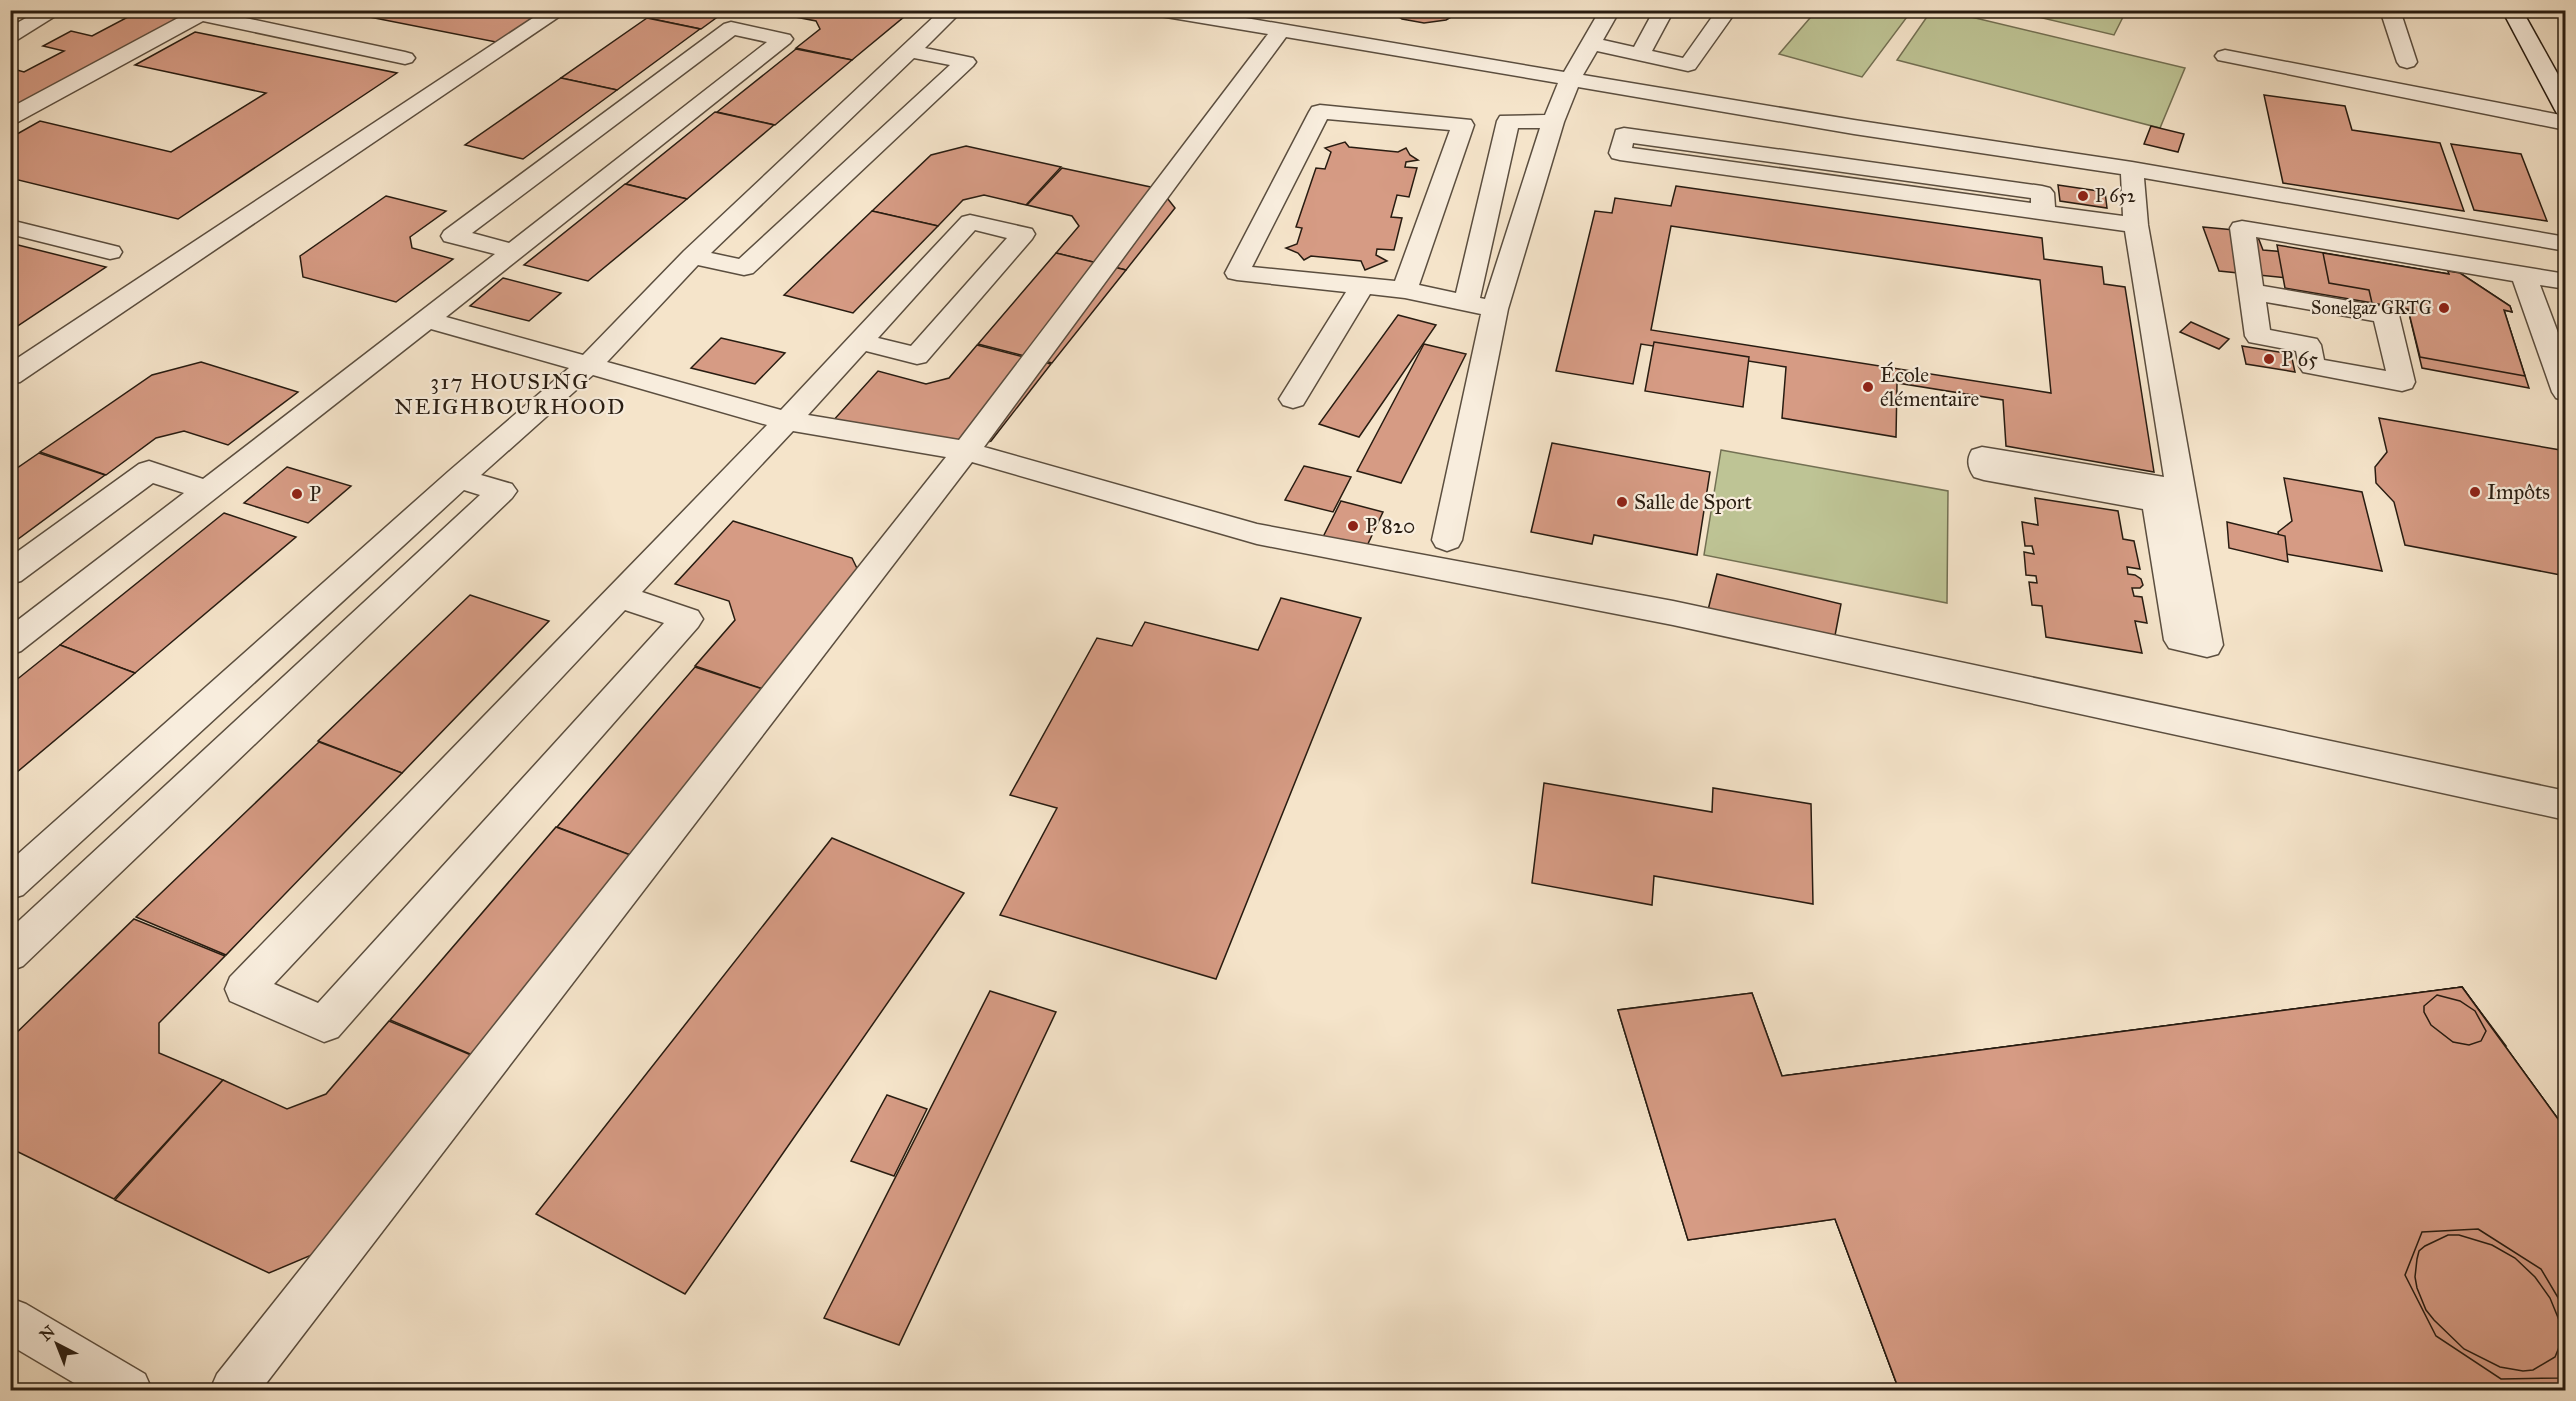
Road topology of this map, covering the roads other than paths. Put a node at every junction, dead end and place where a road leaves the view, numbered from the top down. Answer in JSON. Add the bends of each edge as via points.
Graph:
{"nodes":[{"id":1,"x":56,"y":10,"type":"edge"},
{"id":2,"x":560,"y":10,"type":"edge"},
{"id":3,"x":952,"y":10,"type":"edge"},
{"id":4,"x":1160,"y":10,"type":"edge"},
{"id":5,"x":1610,"y":10,"type":"edge"},
{"id":6,"x":1664,"y":10,"type":"edge"},
{"id":7,"x":1727,"y":10,"type":"edge"},
{"id":8,"x":2390,"y":10,"type":"edge"},
{"id":9,"x":2512,"y":10,"type":"edge"},
{"id":10,"x":205,"y":13,"type":"edge"},
{"id":11,"x":1282,"y":29,"type":"junction"},
{"id":12,"x":10,"y":36,"type":"edge"},
{"id":13,"x":1590,"y":43,"type":"junction"},
{"id":14,"x":910,"y":51,"type":"junction"},
{"id":15,"x":1640,"y":54,"type":"junction"},
{"id":16,"x":2224,"y":56,"type":"dead end"},
{"id":17,"x":405,"y":58,"type":"dead end"},
{"id":18,"x":2407,"y":62,"type":"dead end"},
{"id":19,"x":1570,"y":80,"type":"junction"},
{"id":20,"x":2565,"y":110,"type":"edge"},
{"id":21,"x":10,"y":117,"type":"edge"},
{"id":22,"x":1552,"y":122,"type":"junction"},
{"id":23,"x":2565,"y":123,"type":"edge"},
{"id":24,"x":1854,"y":127,"type":"junction"},
{"id":25,"x":2132,"y":169,"type":"junction"},
{"id":26,"x":1847,"y":175,"type":"junction"},
{"id":27,"x":2136,"y":225,"type":"junction"},
{"id":28,"x":10,"y":226,"type":"edge"},
{"id":29,"x":2565,"y":244,"type":"edge"},
{"id":30,"x":512,"y":251,"type":"junction"},
{"id":31,"x":110,"y":252,"type":"dead end"},
{"id":32,"x":693,"y":256,"type":"junction"},
{"id":33,"x":2524,"y":276,"type":"junction"},
{"id":34,"x":2565,"y":282,"type":"edge"},
{"id":35,"x":1363,"y":285,"type":"junction"},
{"id":36,"x":1405,"y":290,"type":"junction"},
{"id":37,"x":2252,"y":292,"type":"junction"},
{"id":38,"x":1466,"y":303,"type":"junction"},
{"id":39,"x":1495,"y":309,"type":"junction"},
{"id":40,"x":428,"y":320,"type":"junction"},
{"id":41,"x":858,"y":341,"type":"junction"},
{"id":42,"x":589,"y":364,"type":"junction"},
{"id":43,"x":10,"y":376,"type":"edge"},
{"id":44,"x":2565,"y":392,"type":"edge"},
{"id":45,"x":1293,"y":399,"type":"dead end"},
{"id":46,"x":787,"y":420,"type":"junction"},
{"id":47,"x":966,"y":451,"type":"junction"},
{"id":48,"x":459,"y":478,"type":"junction"},
{"id":49,"x":2180,"y":489,"type":"junction"},
{"id":50,"x":207,"y":490,"type":"junction"},
{"id":51,"x":1447,"y":540,"type":"dead end"},
{"id":52,"x":10,"y":573,"type":"edge"},
{"id":53,"x":617,"y":596,"type":"junction"},
{"id":54,"x":10,"y":644,"type":"edge"},
{"id":55,"x":2565,"y":806,"type":"edge"},
{"id":56,"x":10,"y":884,"type":"edge"},
{"id":57,"x":10,"y":954,"type":"edge"},
{"id":58,"x":10,"y":1320,"type":"edge"},
{"id":59,"x":129,"y":1390,"type":"edge"},
{"id":60,"x":233,"y":1390,"type":"edge"}],
"edges":[{"from":1,"to":12,"type":"street"},
{"from":2,"to":43,"type":"street"},
{"from":3,"to":14,"type":"street"},
{"from":4,"to":11,"type":"street"},
{"from":5,"to":13,"type":"street"},
{"from":6,"to":15,"type":"street"},
{"from":7,"to":15,"type":"street","via":[[1688,65]]},
{"from":8,"to":18,"type":"street"},
{"from":9,"to":20,"type":"street"},
{"from":10,"to":17,"type":"street"},
{"from":10,"to":21,"type":"street"},
{"from":11,"to":19,"type":"street"},
{"from":11,"to":47,"type":"street"},
{"from":13,"to":15,"type":"street"},
{"from":13,"to":19,"type":"street"},
{"from":14,"to":32,"type":"street"},
{"from":14,"to":32,"type":"street","via":[[966,62],[744,268]]},
{"from":16,"to":23,"type":"street"},
{"from":19,"to":22,"type":"street"},
{"from":19,"to":24,"type":"street"},
{"from":22,"to":38,"type":"street","via":[[1508,121]]},
{"from":22,"to":39,"type":"street"},
{"from":24,"to":25,"type":"street"},
{"from":24,"to":26,"type":"street"},
{"from":25,"to":27,"type":"street"},
{"from":25,"to":29,"type":"street"},
{"from":26,"to":26,"type":"street","via":[[1620,153],[1624,135]]},
{"from":26,"to":27,"type":"street"},
{"from":27,"to":49,"type":"street"},
{"from":28,"to":31,"type":"street"},
{"from":30,"to":30,"type":"street","via":[[453,236],[731,28],[783,39]]},
{"from":30,"to":40,"type":"street"},
{"from":32,"to":42,"type":"street"},
{"from":33,"to":34,"type":"street"},
{"from":33,"to":37,"type":"street","via":[[2242,228]]},
{"from":33,"to":44,"type":"street"},
{"from":35,"to":36,"type":"street"},
{"from":35,"to":36,"type":"street","via":[[1236,273],[1320,112],[1463,124]]},
{"from":35,"to":45,"type":"street"},
{"from":36,"to":38,"type":"street"},
{"from":37,"to":37,"type":"street","via":[[2258,336],[2308,345],[2312,366],[2402,382],[2386,315]]},
{"from":38,"to":39,"type":"street"},
{"from":39,"to":51,"type":"street"},
{"from":40,"to":42,"type":"street"},
{"from":40,"to":50,"type":"street"},
{"from":41,"to":41,"type":"street","via":[[970,222],[1023,234],[917,356]]},
{"from":41,"to":46,"type":"street"},
{"from":42,"to":46,"type":"street"},
{"from":42,"to":48,"type":"street"},
{"from":46,"to":47,"type":"street"},
{"from":46,"to":53,"type":"street"},
{"from":47,"to":55,"type":"street","via":[[1257,534],[1673,613]]},
{"from":47,"to":60,"type":"street"},
{"from":48,"to":56,"type":"street"},
{"from":48,"to":57,"type":"street","via":[[502,491]]},
{"from":49,"to":49,"type":"street","via":[[2207,645],[2180,640],[2156,501],[1984,470],[1982,457]]},
{"from":50,"to":52,"type":"street","via":[[149,471]]},
{"from":50,"to":54,"type":"street"},
{"from":53,"to":53,"type":"street","via":[[687,619],[324,1024],[243,989]]},
{"from":58,"to":59,"type":"street"}]}
